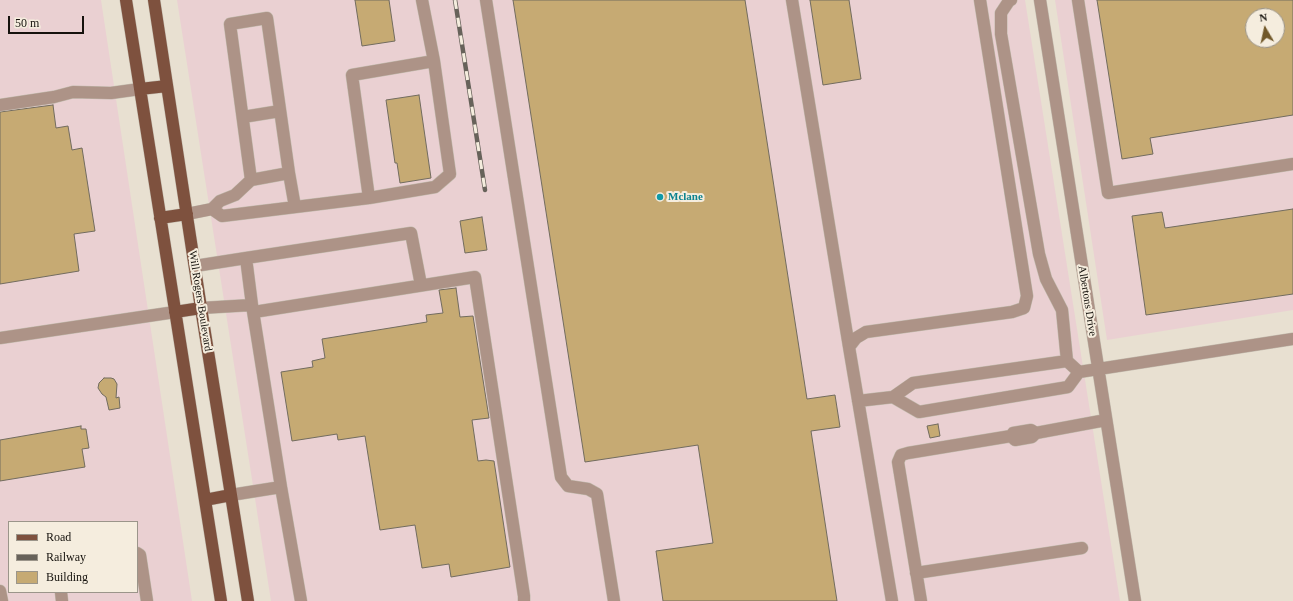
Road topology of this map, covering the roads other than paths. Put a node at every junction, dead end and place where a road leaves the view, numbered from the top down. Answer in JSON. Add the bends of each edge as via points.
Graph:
{"nodes":[{"id":1,"x":126,"y":0,"type":"edge"},
{"id":2,"x":154,"y":0,"type":"edge"},
{"id":3,"x":422,"y":0,"type":"edge"},
{"id":4,"x":486,"y":0,"type":"edge"},
{"id":5,"x":792,"y":0,"type":"edge"},
{"id":6,"x":980,"y":0,"type":"edge"},
{"id":7,"x":1012,"y":0,"type":"edge"},
{"id":8,"x":1040,"y":0,"type":"edge"},
{"id":9,"x":1078,"y":0,"type":"edge"},
{"id":10,"x":434,"y":61,"type":"junction"},
{"id":11,"x":167,"y":86,"type":"junction"},
{"id":12,"x":140,"y":89,"type":"junction"},
{"id":13,"x":0,"y":105,"type":"edge"},
{"id":14,"x":280,"y":111,"type":"junction"},
{"id":15,"x":242,"y":117,"type":"junction"},
{"id":16,"x":1293,"y":164,"type":"edge"},
{"id":17,"x":289,"y":173,"type":"junction"},
{"id":18,"x":251,"y":180,"type":"junction"},
{"id":19,"x":369,"y":198,"type":"junction"},
{"id":20,"x":295,"y":207,"type":"junction"},
{"id":21,"x":212,"y":209,"type":"junction"},
{"id":22,"x":187,"y":214,"type":"junction"},
{"id":23,"x":160,"y":218,"type":"junction"},
{"id":24,"x":246,"y":258,"type":"junction"},
{"id":25,"x":195,"y":266,"type":"junction"},
{"id":26,"x":421,"y":285,"type":"junction"},
{"id":27,"x":201,"y":308,"type":"junction"},
{"id":28,"x":253,"y":309,"type":"junction"},
{"id":29,"x":175,"y":312,"type":"junction"},
{"id":30,"x":0,"y":338,"type":"edge"},
{"id":31,"x":1293,"y":339,"type":"edge"},
{"id":32,"x":849,"y":347,"type":"junction"},
{"id":33,"x":1068,"y":361,"type":"junction"},
{"id":34,"x":1098,"y":370,"type":"junction"},
{"id":35,"x":1079,"y":372,"type":"junction"},
{"id":36,"x":893,"y":397,"type":"junction"},
{"id":37,"x":858,"y":402,"type":"junction"},
{"id":38,"x":1106,"y":420,"type":"junction"},
{"id":39,"x":281,"y":487,"type":"junction"},
{"id":40,"x":231,"y":495,"type":"junction"},
{"id":41,"x":205,"y":500,"type":"junction"},
{"id":42,"x":1082,"y":548,"type":"dead end"},
{"id":43,"x":138,"y":554,"type":"edge"},
{"id":44,"x":916,"y":573,"type":"junction"},
{"id":45,"x":0,"y":590,"type":"edge"},
{"id":46,"x":2,"y":601,"type":"edge"},
{"id":47,"x":147,"y":601,"type":"edge"},
{"id":48,"x":221,"y":601,"type":"edge"},
{"id":49,"x":248,"y":601,"type":"edge"},
{"id":50,"x":301,"y":601,"type":"edge"},
{"id":51,"x":524,"y":601,"type":"edge"},
{"id":52,"x":614,"y":601,"type":"edge"},
{"id":53,"x":892,"y":601,"type":"edge"},
{"id":54,"x":921,"y":601,"type":"edge"},
{"id":55,"x":1135,"y":601,"type":"edge"}],
"edges":[{"from":1,"to":12,"type":"main road"},
{"from":2,"to":11,"type":"main road","name":"Will Rogers Boulevard"},
{"from":3,"to":10,"type":"street"},
{"from":4,"to":52,"type":"street","via":[[561,478],[568,486],[588,489],[596,494]]},
{"from":5,"to":32,"type":"street"},
{"from":6,"to":32,"type":"street","via":[[1027,296],[1024,308],[1012,312],[866,332],[856,338]]},
{"from":7,"to":33,"type":"street","via":[[1001,13],[1001,34],[1039,254],[1046,279],[1062,310]]},
{"from":8,"to":34,"type":"street","name":"Albertons Drive"},
{"from":9,"to":16,"type":"street","via":[[1108,193]]},
{"from":10,"to":19,"type":"street","via":[[450,174],[435,187]]},
{"from":10,"to":19,"type":"street","via":[[352,75]]},
{"from":11,"to":12,"type":"main road"},
{"from":11,"to":22,"type":"main road","name":"Will Rogers Boulevard"},
{"from":12,"to":13,"type":"street","via":[[111,93],[74,92]]},
{"from":12,"to":23,"type":"main road"},
{"from":14,"to":15,"type":"street"},
{"from":14,"to":15,"type":"street","via":[[267,18],[260,19],[230,24]]},
{"from":14,"to":17,"type":"street"},
{"from":15,"to":18,"type":"street"},
{"from":17,"to":18,"type":"street"},
{"from":17,"to":20,"type":"street"},
{"from":18,"to":21,"type":"street","via":[[235,195],[220,201]]},
{"from":19,"to":20,"type":"street"},
{"from":20,"to":21,"type":"street","via":[[222,216]]},
{"from":21,"to":22,"type":"street"},
{"from":22,"to":23,"type":"main road"},
{"from":22,"to":25,"type":"main road","name":"Will Rogers Boulevard"},
{"from":23,"to":29,"type":"main road"},
{"from":24,"to":25,"type":"street"},
{"from":24,"to":26,"type":"street","via":[[411,233]]},
{"from":24,"to":28,"type":"street"},
{"from":25,"to":27,"type":"main road","name":"Will Rogers Boulevard"},
{"from":26,"to":28,"type":"street"},
{"from":26,"to":51,"type":"street","via":[[475,276]]},
{"from":27,"to":28,"type":"street"},
{"from":27,"to":29,"type":"main road"},
{"from":27,"to":40,"type":"main road","name":"Will Rogers Boulevard"},
{"from":28,"to":39,"type":"street"},
{"from":29,"to":30,"type":"street"},
{"from":29,"to":41,"type":"main road"},
{"from":31,"to":34,"type":"street"},
{"from":32,"to":37,"type":"street"},
{"from":33,"to":35,"type":"street"},
{"from":33,"to":36,"type":"street","via":[[913,383]]},
{"from":34,"to":35,"type":"street"},
{"from":34,"to":38,"type":"street","name":"Albertons Drive"},
{"from":35,"to":36,"type":"street","via":[[1068,387],[919,412]]},
{"from":36,"to":37,"type":"street"},
{"from":37,"to":53,"type":"street"},
{"from":38,"to":44,"type":"street","via":[[1036,433],[1032,430],[1013,433],[1011,436],[901,455],[898,462]]},
{"from":38,"to":55,"type":"street","name":"Albertons Drive"},
{"from":39,"to":40,"type":"street"},
{"from":39,"to":50,"type":"street"},
{"from":40,"to":41,"type":"main road"},
{"from":40,"to":49,"type":"main road","name":"Will Rogers Boulevard"},
{"from":41,"to":48,"type":"main road"},
{"from":42,"to":44,"type":"street"},
{"from":43,"to":47,"type":"street"},
{"from":44,"to":54,"type":"street"},
{"from":45,"to":46,"type":"street"}]}
